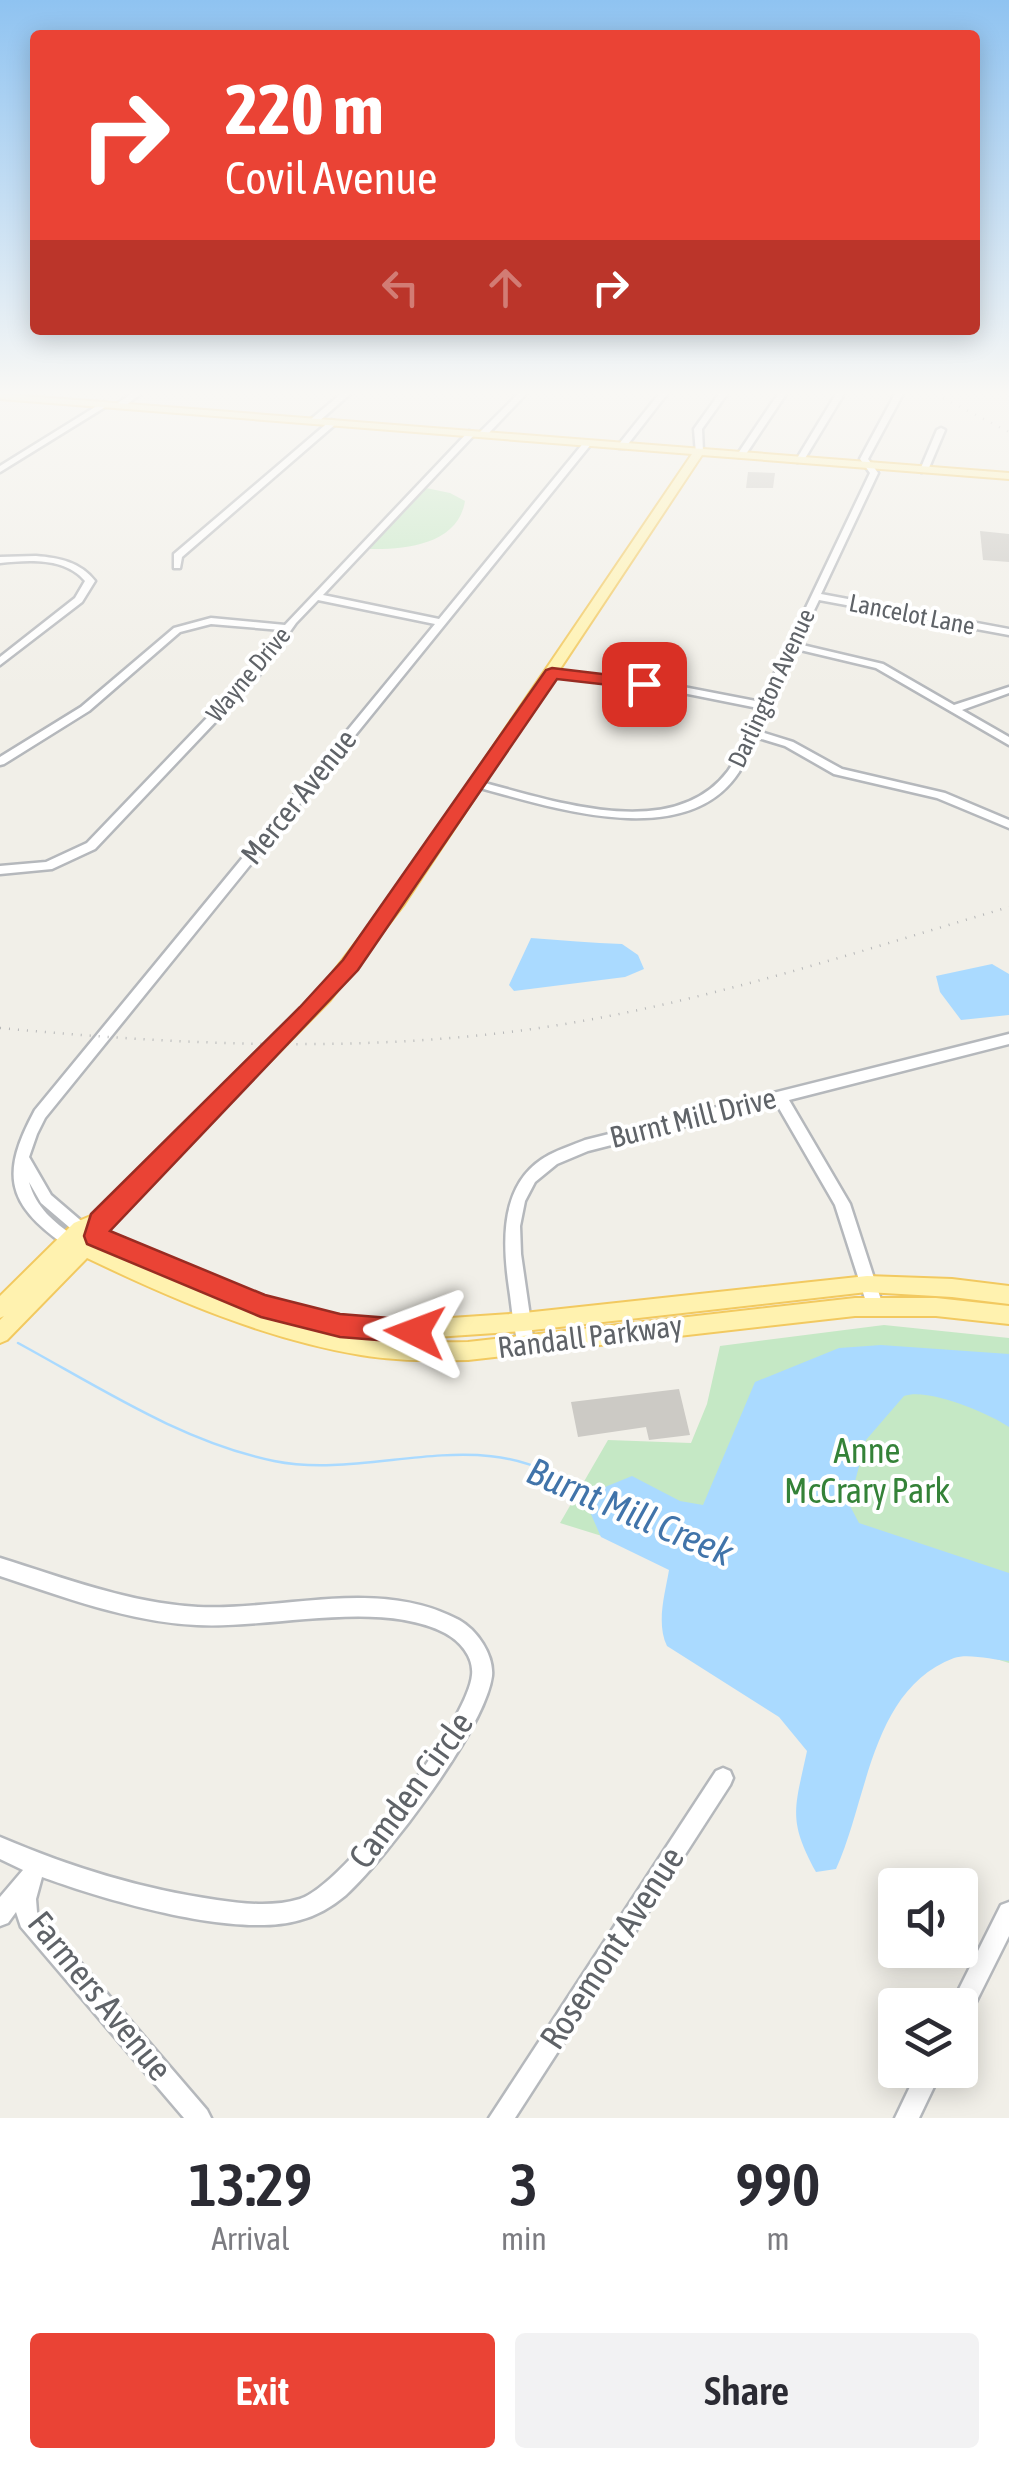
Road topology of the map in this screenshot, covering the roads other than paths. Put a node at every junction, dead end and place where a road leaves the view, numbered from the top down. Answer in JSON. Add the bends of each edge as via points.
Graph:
{"nodes":[{"id":1,"x":251,"y":493,"type":"edge"},
{"id":2,"x":420,"y":493,"type":"edge"},
{"id":3,"x":547,"y":493,"type":"edge"},
{"id":4,"x":672,"y":493,"type":"edge"},
{"id":5,"x":864,"y":493,"type":"edge"},
{"id":6,"x":0,"y":560,"type":"edge"},
{"id":7,"x":177,"y":566,"type":"dead end"},
{"id":8,"x":814,"y":596,"type":"junction"},
{"id":9,"x":316,"y":597,"type":"junction"},
{"id":10,"x":441,"y":622,"type":"junction"},
{"id":11,"x":288,"y":628,"type":"junction"},
{"id":12,"x":1009,"y":632,"type":"edge"},
{"id":13,"x":791,"y":645,"type":"junction"},
{"id":14,"x":0,"y":662,"type":"edge"},
{"id":15,"x":552,"y":673,"type":"junction"},
{"id":16,"x":1009,"y":690,"type":"edge"},
{"id":17,"x":763,"y":706,"type":"junction"},
{"id":18,"x":954,"y":709,"type":"junction"},
{"id":19,"x":751,"y":732,"type":"junction"},
{"id":20,"x":1009,"y":742,"type":"edge"},
{"id":21,"x":0,"y":762,"type":"edge"},
{"id":22,"x":477,"y":784,"type":"junction"},
{"id":23,"x":1009,"y":824,"type":"edge"},
{"id":24,"x":0,"y":870,"type":"edge"},
{"id":25,"x":1009,"y":1039,"type":"edge"},
{"id":26,"x":779,"y":1096,"type":"junction"},
{"id":27,"x":86,"y":1235,"type":"junction"},
{"id":28,"x":867,"y":1284,"type":"junction"},
{"id":29,"x":1009,"y":1295,"type":"edge"},
{"id":30,"x":875,"y":1306,"type":"junction"},
{"id":31,"x":0,"y":1309,"type":"edge"},
{"id":32,"x":1009,"y":1315,"type":"edge"},
{"id":33,"x":525,"y":1333,"type":"junction"},
{"id":34,"x":0,"y":1334,"type":"edge"},
{"id":35,"x":0,"y":1567,"type":"edge"},
{"id":36,"x":724,"y":1778,"type":"dead end"},
{"id":37,"x":0,"y":1848,"type":"edge"},
{"id":38,"x":35,"y":1866,"type":"junction"},
{"id":39,"x":1009,"y":1913,"type":"edge"},
{"id":40,"x":0,"y":1915,"type":"edge"},
{"id":41,"x":971,"y":1988,"type":"edge"},
{"id":42,"x":921,"y":2088,"type":"edge"},
{"id":43,"x":199,"y":2118,"type":"edge"},
{"id":44,"x":501,"y":2118,"type":"edge"},
{"id":45,"x":907,"y":2118,"type":"edge"}],
"edges":[{"from":1,"to":7,"type":"street","via":[[177,556]]},
{"from":2,"to":9,"type":"street","name":"Wayne Drive"},
{"from":3,"to":10,"type":"street","name":"Mercer Avenue"},
{"from":4,"to":15,"type":"main road"},
{"from":5,"to":8,"type":"street","name":"Darlington Avenue"},
{"from":6,"to":14,"type":"street","via":[[76,567],[89,578],[85,592]]},
{"from":8,"to":12,"type":"street","name":"Lancelot Lane"},
{"from":8,"to":13,"type":"street","name":"Darlington Avenue"},
{"from":9,"to":10,"type":"street"},
{"from":9,"to":11,"type":"street","name":"Wayne Drive"},
{"from":10,"to":27,"type":"street","name":"Mercer Avenue","via":[[28,1134],[16,1168],[25,1198],[46,1224]]},
{"from":11,"to":21,"type":"street","via":[[206,622],[177,630],[84,709]]},
{"from":11,"to":24,"type":"street","name":"Wayne Drive","via":[[253,676],[91,846],[48,866]]},
{"from":13,"to":17,"type":"street","name":"Darlington Avenue"},
{"from":13,"to":18,"type":"street","via":[[869,662]]},
{"from":15,"to":17,"type":"street"},
{"from":15,"to":22,"type":"main road"},
{"from":16,"to":18,"type":"street"},
{"from":17,"to":19,"type":"street","name":"Darlington Avenue"},
{"from":18,"to":20,"type":"street"},
{"from":19,"to":22,"type":"street","name":"Darlington Avenue","via":[[722,787],[663,814],[592,811]]},
{"from":19,"to":23,"type":"street","via":[[838,772],[941,795]]},
{"from":22,"to":27,"type":"main road","via":[[344,972]]},
{"from":25,"to":26,"type":"street","name":"Burnt Mill Drive"},
{"from":26,"to":28,"type":"street","via":[[836,1191]]},
{"from":26,"to":33,"type":"street","name":"Burnt Mill Drive","via":[[576,1148],[541,1166],[524,1188],[510,1226]]},
{"from":27,"to":31,"type":"main road"},
{"from":27,"to":33,"type":"main road","name":"Randall Parkway","via":[[268,1325],[314,1339],[449,1352]]},
{"from":27,"to":34,"type":"main road"},
{"from":28,"to":29,"type":"main road","name":"Randall Parkway"},
{"from":28,"to":30,"type":"street"},
{"from":28,"to":33,"type":"main road","name":"Randall Parkway"},
{"from":30,"to":32,"type":"main road","name":"Randall Parkway"},
{"from":30,"to":33,"type":"main road","name":"Randall Parkway"},
{"from":35,"to":38,"type":"street","name":"Camden Circle","via":[[84,1597],[164,1612],[252,1618],[366,1608],[426,1616],[468,1639],[482,1671],[458,1732],[376,1845],[338,1888],[301,1909],[261,1917],[220,1914]]},
{"from":36,"to":44,"type":"street","name":"Rosemont Avenue"},
{"from":37,"to":38,"type":"street","name":"Camden Circle"},
{"from":38,"to":40,"type":"street"},
{"from":38,"to":43,"type":"street","name":"Farmers Avenue","via":[[25,1896],[29,1919]]},
{"from":39,"to":41,"type":"street"},
{"from":42,"to":45,"type":"street"}]}
